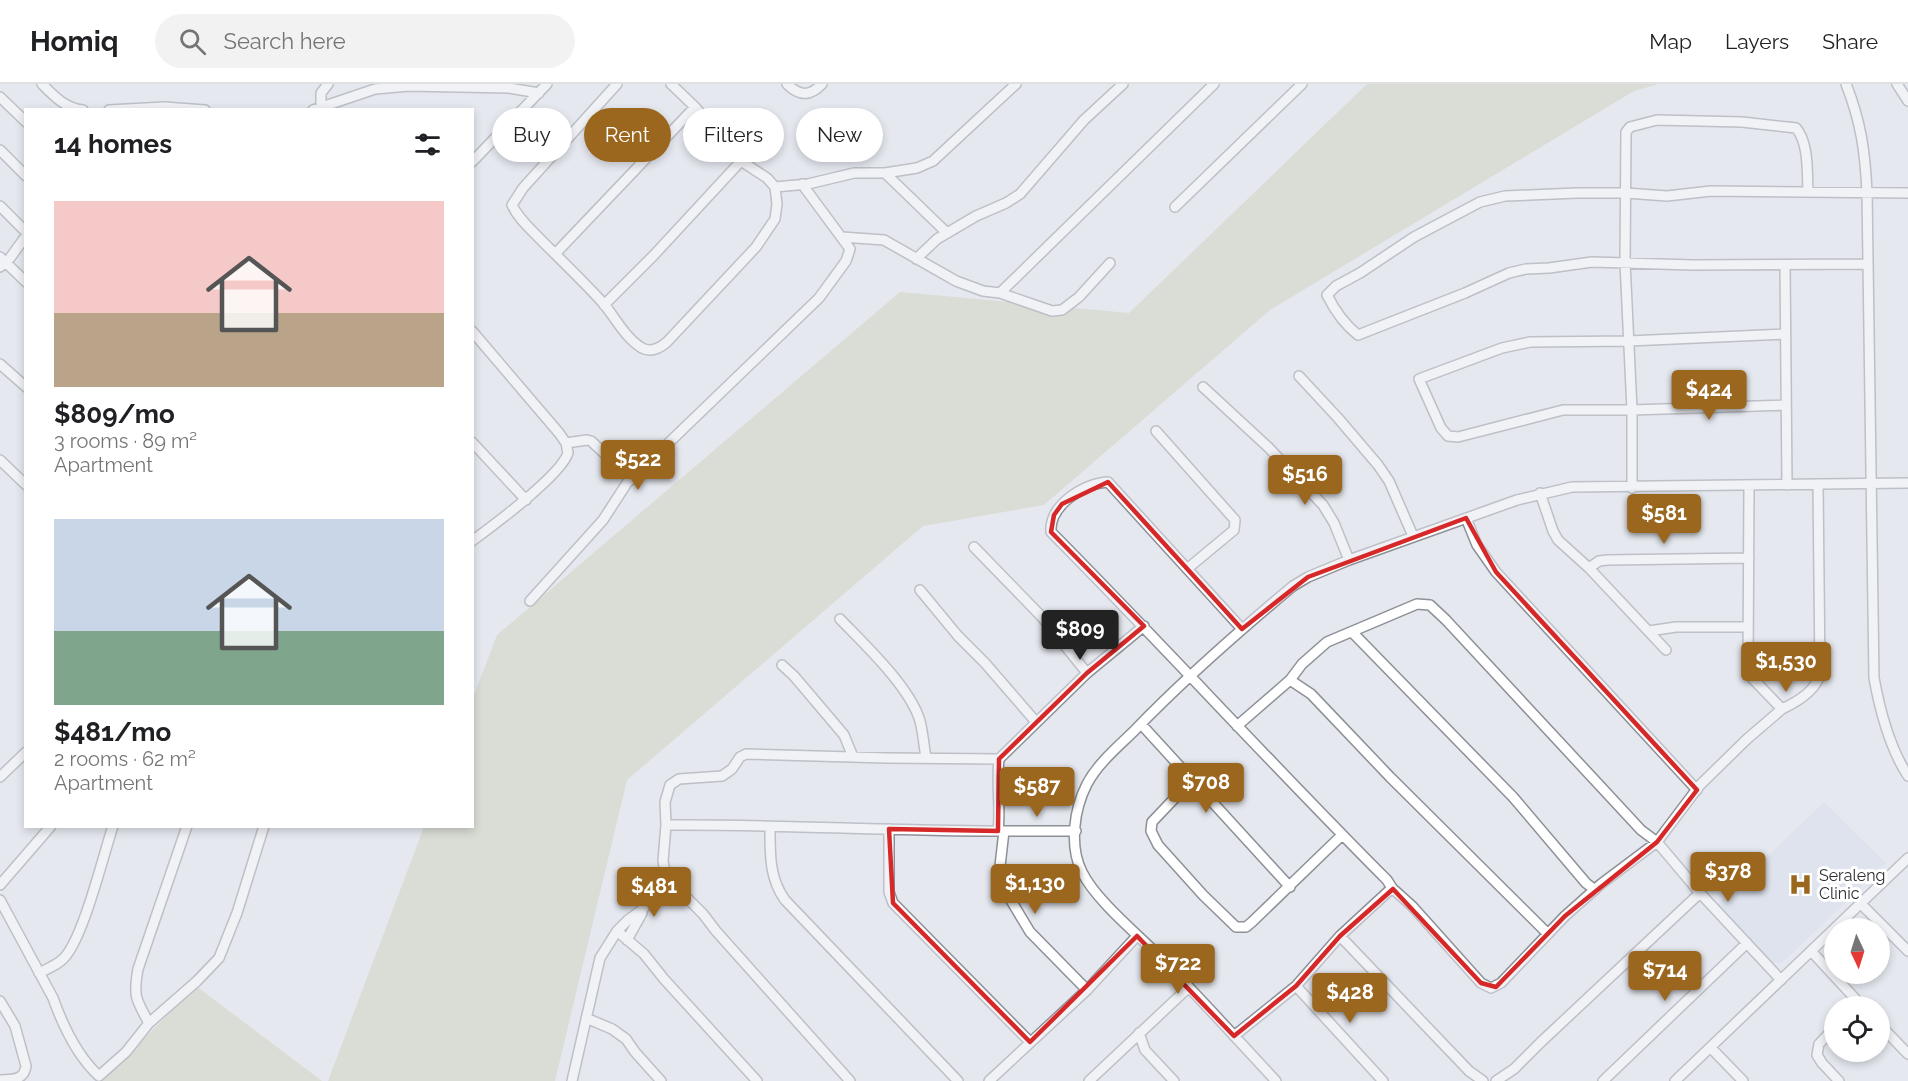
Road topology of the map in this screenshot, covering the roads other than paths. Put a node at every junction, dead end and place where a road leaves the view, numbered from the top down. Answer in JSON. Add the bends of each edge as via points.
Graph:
{"nodes":[{"id":1,"x":42,"y":84,"type":"edge"},
{"id":2,"x":328,"y":84,"type":"edge"},
{"id":3,"x":547,"y":84,"type":"edge"},
{"id":4,"x":617,"y":84,"type":"edge"},
{"id":5,"x":671,"y":84,"type":"edge"},
{"id":6,"x":787,"y":84,"type":"edge"},
{"id":7,"x":822,"y":84,"type":"edge"},
{"id":8,"x":1016,"y":84,"type":"edge"},
{"id":9,"x":1123,"y":84,"type":"edge"},
{"id":10,"x":1214,"y":84,"type":"edge"},
{"id":11,"x":1302,"y":84,"type":"edge"},
{"id":12,"x":1846,"y":84,"type":"edge"},
{"id":13,"x":1897,"y":84,"type":"edge"},
{"id":14,"x":539,"y":93,"type":"junction"},
{"id":15,"x":0,"y":97,"type":"edge"},
{"id":16,"x":1908,"y":101,"type":"edge"},
{"id":17,"x":695,"y":107,"type":"joint"},
{"id":18,"x":71,"y":108,"type":"edge"},
{"id":19,"x":146,"y":108,"type":"edge"},
{"id":20,"x":178,"y":108,"type":"edge"},
{"id":21,"x":317,"y":108,"type":"edge"},
{"id":22,"x":24,"y":120,"type":"edge"},
{"id":23,"x":0,"y":150,"type":"edge"},
{"id":24,"x":474,"y":160,"type":"edge"},
{"id":25,"x":739,"y":162,"type":"edge"},
{"id":26,"x":744,"y":162,"type":"edge"},
{"id":27,"x":885,"y":173,"type":"junction"},
{"id":28,"x":24,"y":174,"type":"edge"},
{"id":29,"x":802,"y":184,"type":"junction"},
{"id":30,"x":775,"y":187,"type":"junction"},
{"id":31,"x":1808,"y":191,"type":"junction"},
{"id":32,"x":1867,"y":192,"type":"junction"},
{"id":33,"x":1626,"y":193,"type":"junction"},
{"id":34,"x":1908,"y":194,"type":"edge"},
{"id":35,"x":0,"y":206,"type":"edge"},
{"id":36,"x":1175,"y":207,"type":"dead end"},
{"id":37,"x":24,"y":232,"type":"edge"},
{"id":38,"x":947,"y":233,"type":"junction"},
{"id":39,"x":24,"y":237,"type":"edge"},
{"id":40,"x":842,"y":237,"type":"junction"},
{"id":41,"x":555,"y":254,"type":"junction"},
{"id":42,"x":916,"y":259,"type":"junction"},
{"id":43,"x":2,"y":262,"type":"edge"},
{"id":44,"x":1624,"y":262,"type":"junction"},
{"id":45,"x":1110,"y":263,"type":"dead end"},
{"id":46,"x":1868,"y":264,"type":"junction"},
{"id":47,"x":1785,"y":265,"type":"junction"},
{"id":48,"x":24,"y":280,"type":"edge"},
{"id":49,"x":1000,"y":293,"type":"junction"},
{"id":50,"x":604,"y":305,"type":"junction"},
{"id":51,"x":474,"y":333,"type":"edge"},
{"id":52,"x":1785,"y":334,"type":"junction"},
{"id":53,"x":1629,"y":340,"type":"junction"},
{"id":54,"x":0,"y":364,"type":"edge"},
{"id":55,"x":1299,"y":376,"type":"dead end"},
{"id":56,"x":24,"y":385,"type":"edge"},
{"id":57,"x":1203,"y":387,"type":"dead end"},
{"id":58,"x":1786,"y":405,"type":"junction"},
{"id":59,"x":1632,"y":410,"type":"junction"},
{"id":60,"x":1156,"y":431,"type":"dead end"},
{"id":61,"x":566,"y":443,"type":"junction"},
{"id":62,"x":474,"y":444,"type":"edge"},
{"id":63,"x":0,"y":460,"type":"edge"},
{"id":64,"x":632,"y":479,"type":"junction"},
{"id":65,"x":24,"y":483,"type":"edge"},
{"id":66,"x":1870,"y":483,"type":"junction"},
{"id":67,"x":1908,"y":483,"type":"edge"},
{"id":68,"x":1818,"y":484,"type":"junction"},
{"id":69,"x":1749,"y":485,"type":"junction"},
{"id":70,"x":1787,"y":485,"type":"junction"},
{"id":71,"x":1632,"y":488,"type":"junction"},
{"id":72,"x":1540,"y":493,"type":"junction"},
{"id":73,"x":525,"y":500,"type":"junction"},
{"id":74,"x":1466,"y":518,"type":"junction"},
{"id":75,"x":1413,"y":536,"type":"junction"},
{"id":76,"x":474,"y":539,"type":"edge"},
{"id":77,"x":974,"y":547,"type":"dead end"},
{"id":78,"x":1749,"y":558,"type":"junction"},
{"id":79,"x":1349,"y":560,"type":"junction"},
{"id":80,"x":1589,"y":568,"type":"junction"},
{"id":81,"x":1187,"y":569,"type":"junction"},
{"id":82,"x":920,"y":590,"type":"dead end"},
{"id":83,"x":530,"y":601,"type":"dead end"},
{"id":84,"x":840,"y":619,"type":"dead end"},
{"id":85,"x":1144,"y":626,"type":"junction"},
{"id":86,"x":1747,"y":627,"type":"junction"},
{"id":87,"x":1242,"y":629,"type":"junction"},
{"id":88,"x":1648,"y":631,"type":"junction"},
{"id":89,"x":1352,"y":632,"type":"junction"},
{"id":90,"x":1666,"y":650,"type":"dead end"},
{"id":91,"x":782,"y":665,"type":"dead end"},
{"id":92,"x":1087,"y":673,"type":"junction"},
{"id":93,"x":1189,"y":675,"type":"junction"},
{"id":94,"x":1290,"y":681,"type":"junction"},
{"id":95,"x":1782,"y":709,"type":"junction"},
{"id":96,"x":1036,"y":722,"type":"junction"},
{"id":97,"x":1141,"y":724,"type":"junction"},
{"id":98,"x":1237,"y":726,"type":"junction"},
{"id":99,"x":24,"y":754,"type":"edge"},
{"id":100,"x":853,"y":757,"type":"junction"},
{"id":101,"x":926,"y":758,"type":"junction"},
{"id":102,"x":999,"y":759,"type":"junction"},
{"id":103,"x":1908,"y":776,"type":"edge"},
{"id":104,"x":0,"y":777,"type":"edge"},
{"id":105,"x":1192,"y":780,"type":"junction"},
{"id":106,"x":1697,"y":790,"type":"junction"},
{"id":107,"x":666,"y":825,"type":"junction"},
{"id":108,"x":770,"y":827,"type":"junction"},
{"id":109,"x":49,"y":828,"type":"edge"},
{"id":110,"x":112,"y":828,"type":"edge"},
{"id":111,"x":186,"y":828,"type":"edge"},
{"id":112,"x":263,"y":828,"type":"edge"},
{"id":113,"x":889,"y":829,"type":"junction"},
{"id":114,"x":1001,"y":831,"type":"junction"},
{"id":115,"x":1076,"y":831,"type":"junction"},
{"id":116,"x":1341,"y":835,"type":"junction"},
{"id":117,"x":1657,"y":842,"type":"junction"},
{"id":118,"x":1908,"y":858,"type":"edge"},
{"id":119,"x":669,"y":882,"type":"junction"},
{"id":120,"x":0,"y":885,"type":"edge"},
{"id":121,"x":1290,"y":887,"type":"junction"},
{"id":122,"x":1392,"y":888,"type":"junction"},
{"id":123,"x":1595,"y":890,"type":"junction"},
{"id":124,"x":1700,"y":893,"type":"junction"},
{"id":125,"x":0,"y":900,"type":"edge"},
{"id":126,"x":1860,"y":903,"type":"junction"},
{"id":127,"x":643,"y":909,"type":"junction"},
{"id":128,"x":1846,"y":918,"type":"edge"},
{"id":129,"x":617,"y":931,"type":"junction"},
{"id":130,"x":1548,"y":934,"type":"junction"},
{"id":131,"x":1137,"y":936,"type":"junction"},
{"id":132,"x":1340,"y":936,"type":"junction"},
{"id":133,"x":627,"y":940,"type":"junction"},
{"id":134,"x":1824,"y":940,"type":"edge"},
{"id":135,"x":1747,"y":943,"type":"junction"},
{"id":136,"x":1908,"y":951,"type":"edge"},
{"id":137,"x":1812,"y":952,"type":"junction"},
{"id":138,"x":39,"y":973,"type":"junction"},
{"id":139,"x":1781,"y":980,"type":"junction"},
{"id":140,"x":1296,"y":986,"type":"junction"},
{"id":141,"x":1189,"y":987,"type":"junction"},
{"id":142,"x":1087,"y":990,"type":"junction"},
{"id":143,"x":1850,"y":996,"type":"edge"},
{"id":144,"x":0,"y":1001,"type":"edge"},
{"id":145,"x":586,"y":1018,"type":"junction"},
{"id":146,"x":149,"y":1023,"type":"junction"},
{"id":147,"x":1138,"y":1034,"type":"junction"},
{"id":148,"x":1890,"y":1035,"type":"edge"},
{"id":149,"x":1234,"y":1036,"type":"junction"},
{"id":150,"x":1824,"y":1039,"type":"edge"},
{"id":151,"x":1030,"y":1042,"type":"junction"},
{"id":152,"x":1711,"y":1048,"type":"junction"},
{"id":153,"x":1908,"y":1054,"type":"edge"},
{"id":154,"x":0,"y":1080,"type":"edge"},
{"id":155,"x":572,"y":1081,"type":"edge"},
{"id":156,"x":661,"y":1081,"type":"edge"},
{"id":157,"x":757,"y":1081,"type":"edge"},
{"id":158,"x":850,"y":1081,"type":"edge"},
{"id":159,"x":958,"y":1081,"type":"edge"},
{"id":160,"x":989,"y":1081,"type":"edge"},
{"id":161,"x":1089,"y":1081,"type":"edge"},
{"id":162,"x":1174,"y":1081,"type":"edge"},
{"id":163,"x":1276,"y":1081,"type":"edge"},
{"id":164,"x":1383,"y":1081,"type":"edge"},
{"id":165,"x":1483,"y":1081,"type":"edge"},
{"id":166,"x":1496,"y":1081,"type":"edge"},
{"id":167,"x":1603,"y":1081,"type":"edge"},
{"id":168,"x":1675,"y":1081,"type":"edge"},
{"id":169,"x":1743,"y":1081,"type":"edge"},
{"id":170,"x":1839,"y":1081,"type":"edge"}],
"edges":[{"from":1,"to":18,"type":"street"},
{"from":2,"to":21,"type":"street"},
{"from":3,"to":14,"type":"street"},
{"from":4,"to":41,"type":"street","via":[[512,205],[520,219]]},
{"from":5,"to":17,"type":"street"},
{"from":6,"to":7,"type":"street","via":[[794,91],[807,94]]},
{"from":8,"to":27,"type":"street","via":[[933,161]]},
{"from":9,"to":38,"type":"street","via":[[1084,120],[1020,194]]},
{"from":10,"to":49,"type":"street"},
{"from":11,"to":36,"type":"street"},
{"from":12,"to":32,"type":"street","via":[[1865,149]]},
{"from":13,"to":16,"type":"street"},
{"from":14,"to":21,"type":"street","via":[[509,88],[409,86],[375,89]]},
{"from":14,"to":24,"type":"street"},
{"from":15,"to":22,"type":"street"},
{"from":17,"to":41,"type":"street"},
{"from":19,"to":20,"type":"street"},
{"from":23,"to":28,"type":"street"},
{"from":25,"to":50,"type":"street"},
{"from":26,"to":30,"type":"street"},
{"from":27,"to":29,"type":"street","via":[[854,173]]},
{"from":27,"to":38,"type":"street"},
{"from":29,"to":30,"type":"street"},
{"from":29,"to":40,"type":"street"},
{"from":30,"to":50,"type":"street","via":[[775,219],[756,247],[660,348],[643,348],[618,325]]},
{"from":31,"to":32,"type":"street"},
{"from":31,"to":33,"type":"street","via":[[1711,191],[1667,196]]},
{"from":31,"to":33,"type":"street","via":[[1807,162],[1796,128],[1657,120],[1630,127],[1626,132]]},
{"from":32,"to":34,"type":"street"},
{"from":32,"to":46,"type":"street"},
{"from":33,"to":44,"type":"street"},
{"from":33,"to":44,"type":"street","via":[[1505,196],[1480,202],[1414,237],[1327,295],[1358,335],[1509,273]]},
{"from":35,"to":37,"type":"street"},
{"from":38,"to":42,"type":"street"},
{"from":39,"to":43,"type":"street","via":[[10,258]]},
{"from":40,"to":42,"type":"street","via":[[884,240]]},
{"from":40,"to":64,"type":"street","via":[[850,249],[846,261],[819,298]]},
{"from":41,"to":50,"type":"street"},
{"from":42,"to":49,"type":"street","via":[[956,281]]},
{"from":43,"to":48,"type":"street"},
{"from":44,"to":47,"type":"street"},
{"from":44,"to":53,"type":"street"},
{"from":45,"to":49,"type":"street","via":[[1062,310],[1052,311]]},
{"from":46,"to":47,"type":"street"},
{"from":46,"to":66,"type":"street"},
{"from":47,"to":52,"type":"street"},
{"from":51,"to":61,"type":"street"},
{"from":52,"to":53,"type":"street"},
{"from":52,"to":58,"type":"street"},
{"from":53,"to":59,"type":"street"},
{"from":53,"to":59,"type":"street","via":[[1530,342],[1502,348],[1419,379],[1448,436],[1458,437],[1563,410]]},
{"from":54,"to":56,"type":"street"},
{"from":55,"to":75,"type":"street","via":[[1389,480]]},
{"from":57,"to":79,"type":"street","via":[[1268,447],[1323,506]]},
{"from":58,"to":59,"type":"street"},
{"from":58,"to":70,"type":"street"},
{"from":59,"to":71,"type":"street"},
{"from":60,"to":81,"type":"street","via":[[1235,520],[1234,530]]},
{"from":61,"to":64,"type":"street","via":[[591,441]]},
{"from":61,"to":73,"type":"street","via":[[566,459]]},
{"from":62,"to":73,"type":"street"},
{"from":63,"to":65,"type":"street"},
{"from":64,"to":83,"type":"street","via":[[603,520]]},
{"from":66,"to":67,"type":"street"},
{"from":66,"to":68,"type":"street"},
{"from":66,"to":103,"type":"street","via":[[1874,678],[1890,739]]},
{"from":68,"to":70,"type":"street"},
{"from":68,"to":95,"type":"street","via":[[1820,674],[1816,686]]},
{"from":69,"to":70,"type":"street"},
{"from":69,"to":71,"type":"street"},
{"from":69,"to":78,"type":"street"},
{"from":71,"to":72,"type":"street","via":[[1572,487]]},
{"from":72,"to":74,"type":"street"},
{"from":72,"to":80,"type":"street","via":[[1558,540]]},
{"from":73,"to":76,"type":"street"},
{"from":74,"to":75,"type":"street"},
{"from":74,"to":106,"type":"street","via":[[1477,544],[1496,572]]},
{"from":75,"to":79,"type":"street"},
{"from":77,"to":92,"type":"street","via":[[1041,616]]},
{"from":78,"to":80,"type":"street","via":[[1608,560]]},
{"from":78,"to":86,"type":"street"},
{"from":79,"to":87,"type":"street","via":[[1293,586]]},
{"from":80,"to":88,"type":"street"},
{"from":81,"to":85,"type":"street","via":[[1108,482],[1089,487],[1058,509],[1051,532]]},
{"from":81,"to":87,"type":"street"},
{"from":82,"to":96,"type":"street"},
{"from":84,"to":101,"type":"street","via":[[880,660],[913,705],[920,720]]},
{"from":85,"to":92,"type":"street"},
{"from":85,"to":93,"type":"street"},
{"from":86,"to":88,"type":"street"},
{"from":86,"to":95,"type":"street","via":[[1748,670]]},
{"from":87,"to":93,"type":"street"},
{"from":88,"to":90,"type":"street"},
{"from":89,"to":94,"type":"street","via":[[1327,642]]},
{"from":89,"to":117,"type":"street","via":[[1417,604],[1430,605],[1641,830]]},
{"from":89,"to":123,"type":"street","via":[[1513,797]]},
{"from":91,"to":100,"type":"street","via":[[844,735]]},
{"from":92,"to":96,"type":"street"},
{"from":93,"to":97,"type":"street"},
{"from":93,"to":98,"type":"street"},
{"from":94,"to":98,"type":"street"},
{"from":94,"to":130,"type":"street","via":[[1311,693]]},
{"from":95,"to":106,"type":"street"},
{"from":96,"to":102,"type":"street"},
{"from":97,"to":105,"type":"street"},
{"from":97,"to":115,"type":"street","via":[[1088,782]]},
{"from":98,"to":116,"type":"street"},
{"from":99,"to":104,"type":"street"},
{"from":100,"to":101,"type":"street"},
{"from":100,"to":107,"type":"street","via":[[742,755],[722,776],[679,779],[670,785],[665,802]]},
{"from":101,"to":102,"type":"street"},
{"from":102,"to":114,"type":"street"},
{"from":105,"to":121,"type":"street"},
{"from":105,"to":121,"type":"street","via":[[1151,826],[1158,845],[1203,895],[1232,925],[1241,927],[1252,922]]},
{"from":106,"to":117,"type":"street"},
{"from":107,"to":108,"type":"street"},
{"from":107,"to":119,"type":"street","via":[[663,861]]},
{"from":108,"to":113,"type":"street"},
{"from":108,"to":159,"type":"street","via":[[774,882],[785,900]]},
{"from":109,"to":120,"type":"street"},
{"from":110,"to":138,"type":"street","via":[[87,911],[71,948]]},
{"from":111,"to":146,"type":"street","via":[[134,989]]},
{"from":112,"to":146,"type":"street","via":[[219,957]]},
{"from":113,"to":114,"type":"street"},
{"from":113,"to":151,"type":"street","via":[[889,892],[893,903]]},
{"from":114,"to":115,"type":"street"},
{"from":114,"to":142,"type":"street","via":[[1000,882],[1030,932]]},
{"from":115,"to":131,"type":"street","via":[[1077,861],[1088,883]]},
{"from":116,"to":121,"type":"street"},
{"from":116,"to":122,"type":"street"},
{"from":117,"to":123,"type":"street"},
{"from":117,"to":124,"type":"street"},
{"from":118,"to":126,"type":"street"},
{"from":119,"to":127,"type":"street"},
{"from":119,"to":158,"type":"street","via":[[703,914]]},
{"from":122,"to":130,"type":"street","via":[[1485,987],[1501,984]]},
{"from":122,"to":132,"type":"street"},
{"from":123,"to":130,"type":"street"},
{"from":124,"to":135,"type":"street"},
{"from":124,"to":166,"type":"street","via":[[1515,1070]]},
{"from":125,"to":138,"type":"street"},
{"from":126,"to":128,"type":"street"},
{"from":126,"to":136,"type":"street"},
{"from":127,"to":129,"type":"street"},
{"from":127,"to":133,"type":"street"},
{"from":129,"to":133,"type":"street"},
{"from":129,"to":145,"type":"street","via":[[600,958]]},
{"from":131,"to":141,"type":"street"},
{"from":131,"to":142,"type":"street"},
{"from":132,"to":140,"type":"street"},
{"from":132,"to":165,"type":"street"},
{"from":133,"to":157,"type":"street","via":[[644,954]]},
{"from":134,"to":137,"type":"street"},
{"from":135,"to":139,"type":"street"},
{"from":135,"to":167,"type":"street"},
{"from":137,"to":139,"type":"street"},
{"from":137,"to":143,"type":"street"},
{"from":138,"to":146,"type":"street","via":[[86,1064],[99,1076],[126,1052]]},
{"from":139,"to":152,"type":"street"},
{"from":140,"to":149,"type":"street"},
{"from":140,"to":164,"type":"street"},
{"from":141,"to":147,"type":"street"},
{"from":141,"to":149,"type":"street"},
{"from":142,"to":151,"type":"street"},
{"from":144,"to":154,"type":"street","via":[[15,1026],[26,1073]]},
{"from":145,"to":155,"type":"street"},
{"from":145,"to":156,"type":"street","via":[[626,1039]]},
{"from":147,"to":161,"type":"street"},
{"from":147,"to":162,"type":"street","via":[[1145,1050]]},
{"from":148,"to":153,"type":"street"},
{"from":149,"to":163,"type":"street"},
{"from":150,"to":170,"type":"street","via":[[1817,1055]]},
{"from":151,"to":160,"type":"street"},
{"from":152,"to":168,"type":"street"},
{"from":152,"to":169,"type":"street"}]}
